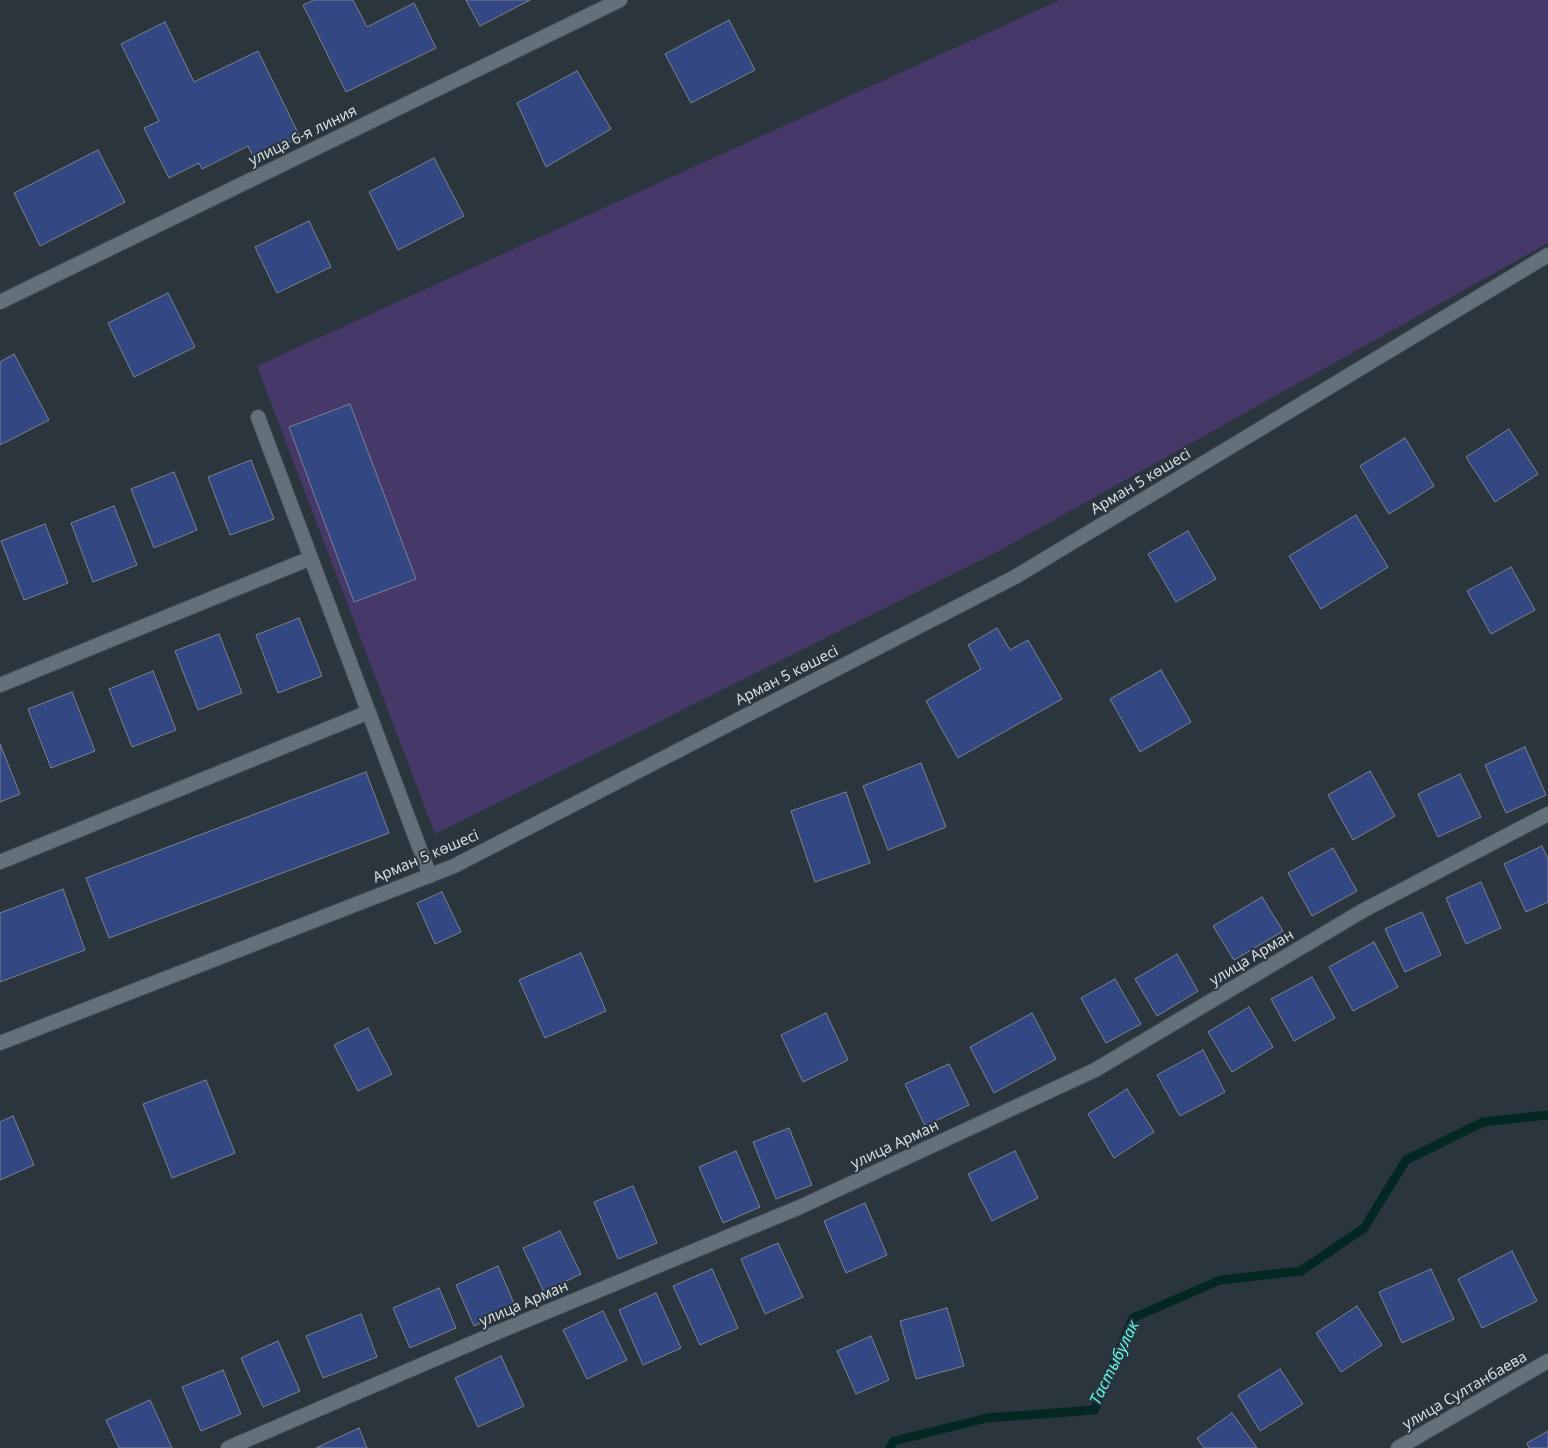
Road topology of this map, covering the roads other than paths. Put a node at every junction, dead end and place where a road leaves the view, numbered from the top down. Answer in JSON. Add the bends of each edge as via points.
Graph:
{"nodes":[{"id":1,"x":620,"y":0,"type":"edge"},
{"id":2,"x":1548,"y":255,"type":"edge"},
{"id":3,"x":0,"y":302,"type":"edge"},
{"id":4,"x":258,"y":417,"type":"dead end"},
{"id":5,"x":311,"y":558,"type":"junction"},
{"id":6,"x":0,"y":685,"type":"edge"},
{"id":7,"x":369,"y":712,"type":"junction"},
{"id":8,"x":1548,"y":814,"type":"edge"},
{"id":9,"x":0,"y":862,"type":"edge"},
{"id":10,"x":430,"y":876,"type":"junction"},
{"id":11,"x":0,"y":1043,"type":"edge"},
{"id":12,"x":1548,"y":1361,"type":"edge"},
{"id":13,"x":228,"y":1448,"type":"edge"},
{"id":14,"x":1398,"y":1448,"type":"edge"}],
"edges":[{"from":1,"to":3,"type":"street","name":"улица 6-я линия"},
{"from":2,"to":10,"type":"street","name":"Арман 5 көшесі","via":[[1015,577]]},
{"from":4,"to":5,"type":"street"},
{"from":5,"to":6,"type":"street"},
{"from":5,"to":7,"type":"street"},
{"from":7,"to":9,"type":"street"},
{"from":7,"to":10,"type":"street"},
{"from":8,"to":13,"type":"street","name":"улица Арман","via":[[1364,910],[1095,1070],[800,1207]]},
{"from":10,"to":11,"type":"street","name":"Арман 5 көшесі"},
{"from":12,"to":14,"type":"street","name":"улица Султанбаева"}]}
